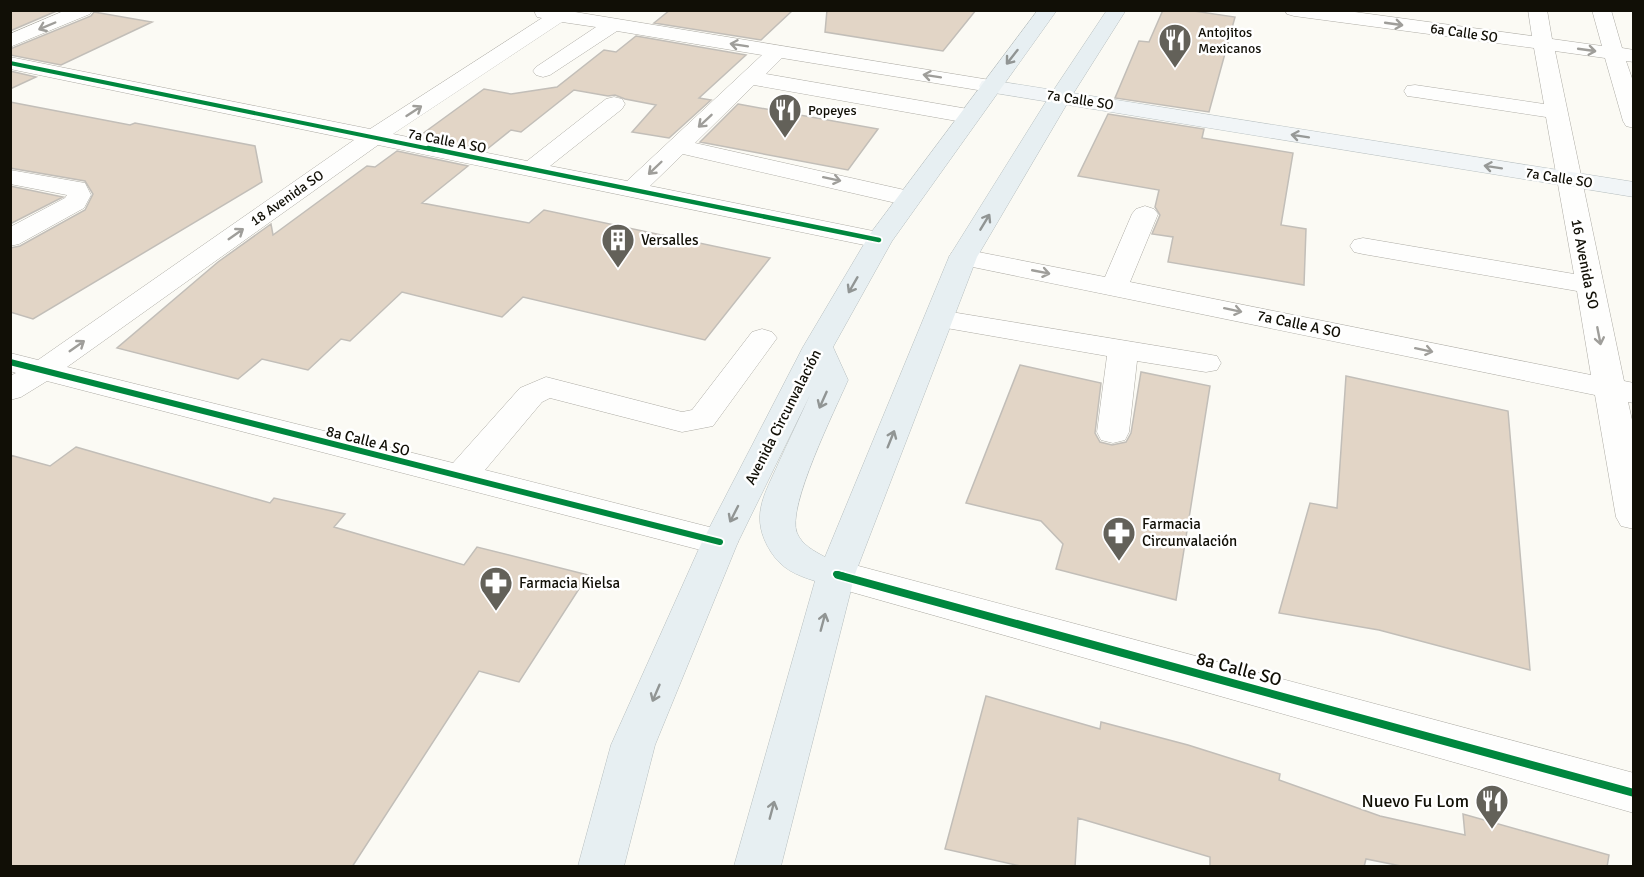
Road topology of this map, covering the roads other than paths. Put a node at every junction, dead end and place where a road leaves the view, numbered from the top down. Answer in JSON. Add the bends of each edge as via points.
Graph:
{"nodes":[{"id":1,"x":83,"y":10,"type":"edge"},
{"id":2,"x":526,"y":10,"type":"edge"},
{"id":3,"x":1048,"y":10,"type":"edge"},
{"id":4,"x":1117,"y":10,"type":"edge"},
{"id":5,"x":1294,"y":10,"type":"edge"},
{"id":6,"x":1537,"y":10,"type":"edge"},
{"id":7,"x":1601,"y":10,"type":"edge"},
{"id":8,"x":563,"y":13,"type":"edge"},
{"id":9,"x":1324,"y":13,"type":"edge"},
{"id":10,"x":612,"y":25,"type":"junction"},
{"id":11,"x":10,"y":41,"type":"edge"},
{"id":12,"x":1543,"y":44,"type":"junction"},
{"id":13,"x":778,"y":51,"type":"junction"},
{"id":14,"x":1624,"y":55,"type":"edge"},
{"id":15,"x":10,"y":63,"type":"edge"},
{"id":16,"x":543,"y":71,"type":"dead end"},
{"id":17,"x":751,"y":78,"type":"junction"},
{"id":18,"x":990,"y":86,"type":"junction"},
{"id":19,"x":1415,"y":91,"type":"dead end"},
{"id":20,"x":1060,"y":97,"type":"junction"},
{"id":21,"x":614,"y":104,"type":"dead end"},
{"id":22,"x":1556,"y":112,"type":"junction"},
{"id":23,"x":968,"y":116,"type":"junction"},
{"id":24,"x":1634,"y":121,"type":"edge"},
{"id":25,"x":372,"y":138,"type":"junction"},
{"id":26,"x":678,"y":146,"type":"junction"},
{"id":27,"x":530,"y":170,"type":"junction"},
{"id":28,"x":10,"y":177,"type":"edge"},
{"id":29,"x":1569,"y":179,"type":"junction"},
{"id":30,"x":632,"y":190,"type":"junction"},
{"id":31,"x":1634,"y":190,"type":"edge"},
{"id":32,"x":909,"y":198,"type":"junction"},
{"id":33,"x":1145,"y":214,"type":"dead end"},
{"id":34,"x":10,"y":238,"type":"edge"},
{"id":35,"x":879,"y":240,"type":"junction"},
{"id":36,"x":1363,"y":246,"type":"dead end"},
{"id":37,"x":963,"y":257,"type":"junction"},
{"id":38,"x":1589,"y":285,"type":"junction"},
{"id":39,"x":1115,"y":286,"type":"junction"},
{"id":40,"x":939,"y":319,"type":"junction"},
{"id":41,"x":762,"y":338,"type":"dead end"},
{"id":42,"x":818,"y":347,"type":"junction"},
{"id":43,"x":1123,"y":349,"type":"junction"},
{"id":44,"x":10,"y":362,"type":"edge"},
{"id":45,"x":1206,"y":363,"type":"dead end"},
{"id":46,"x":42,"y":370,"type":"junction"},
{"id":47,"x":10,"y":390,"type":"edge"},
{"id":48,"x":1621,"y":390,"type":"edge"},
{"id":49,"x":1113,"y":432,"type":"dead end"},
{"id":50,"x":460,"y":477,"type":"junction"},
{"id":51,"x":1634,"y":517,"type":"edge"},
{"id":52,"x":720,"y":542,"type":"junction"},
{"id":53,"x":836,"y":574,"type":"junction"},
{"id":54,"x":1634,"y":793,"type":"edge"},
{"id":55,"x":601,"y":867,"type":"edge"},
{"id":56,"x":758,"y":867,"type":"edge"}],
"edges":[{"from":1,"to":11,"type":"street","one_way":true},
{"from":2,"to":8,"type":"street","name":"7a Calle SO"},
{"from":3,"to":18,"type":"highway","name":"Avenida Circunvalación","one_way":true},
{"from":4,"to":20,"type":"highway"},
{"from":5,"to":9,"type":"street","name":"6a Calle SO"},
{"from":6,"to":12,"type":"street","name":"16 Avenida SO"},
{"from":7,"to":14,"type":"street"},
{"from":8,"to":10,"type":"street","name":"7a Calle SO"},
{"from":25,"to":8,"type":"street","name":"18 Avenida SO","one_way":true},
{"from":9,"to":12,"type":"street","name":"6a Calle SO","one_way":true},
{"from":13,"to":10,"type":"street","name":"7a Calle SO","one_way":true},
{"from":10,"to":16,"type":"street"},
{"from":12,"to":14,"type":"street","name":"6a Calle SO","one_way":true},
{"from":12,"to":22,"type":"street","name":"16 Avenida SO"},
{"from":13,"to":17,"type":"street"},
{"from":18,"to":13,"type":"street","name":"7a Calle SO","one_way":true},
{"from":14,"to":24,"type":"street"},
{"from":15,"to":25,"type":"street","name":"7a Calle A SO"},
{"from":17,"to":23,"type":"street"},
{"from":17,"to":26,"type":"street","one_way":true},
{"from":18,"to":20,"type":"main road","name":"7a Calle SO"},
{"from":18,"to":23,"type":"highway","name":"Avenida Circunvalación"},
{"from":19,"to":22,"type":"street"},
{"from":29,"to":20,"type":"main road","name":"7a Calle SO","one_way":true},
{"from":37,"to":20,"type":"highway","one_way":true},
{"from":21,"to":27,"type":"street"},
{"from":22,"to":29,"type":"street","name":"16 Avenida SO"},
{"from":23,"to":32,"type":"highway","name":"Avenida Circunvalación"},
{"from":25,"to":27,"type":"street","name":"7a Calle A SO"},
{"from":46,"to":25,"type":"street","name":"18 Avenida SO","one_way":true},
{"from":26,"to":30,"type":"street","one_way":true},
{"from":26,"to":32,"type":"street","one_way":true},
{"from":27,"to":30,"type":"street","name":"7a Calle A SO"},
{"from":28,"to":34,"type":"street","via":[[76,188],[80,195],[75,203]]},
{"from":29,"to":31,"type":"main road","name":"7a Calle SO"},
{"from":29,"to":38,"type":"street","name":"16 Avenida SO"},
{"from":30,"to":35,"type":"street","name":"7a Calle A SO"},
{"from":32,"to":35,"type":"highway","name":"Avenida Circunvalación"},
{"from":33,"to":39,"type":"street"},
{"from":35,"to":42,"type":"highway","name":"Avenida Circunvalación","one_way":true},
{"from":36,"to":38,"type":"street"},
{"from":37,"to":39,"type":"street","name":"7a Calle A SO","one_way":true},
{"from":37,"to":40,"type":"highway"},
{"from":38,"to":48,"type":"street","name":"16 Avenida SO","one_way":true},
{"from":39,"to":48,"type":"street","name":"7a Calle A SO","one_way":true},
{"from":40,"to":43,"type":"street"},
{"from":53,"to":40,"type":"highway","one_way":true},
{"from":41,"to":50,"type":"street","via":[[702,419],[682,422],[546,387],[531,395]]},
{"from":42,"to":52,"type":"highway","name":"Avenida Circunvalación","one_way":true},
{"from":42,"to":53,"type":"highway","one_way":true,"via":[[832,380],[780,499],[778,534],[792,555]]},
{"from":43,"to":45,"type":"street"},
{"from":43,"to":49,"type":"street"},
{"from":44,"to":46,"type":"street","name":"8a Calle A SO"},
{"from":46,"to":47,"type":"street","name":"18 Avenida SO"},
{"from":46,"to":50,"type":"street","name":"8a Calle A SO"},
{"from":48,"to":51,"type":"street","name":"16 Avenida SO"},
{"from":50,"to":52,"type":"street","name":"8a Calle A SO"},
{"from":52,"to":55,"type":"highway","name":"Avenida Circunvalación","one_way":true,"via":[[633,745]]},
{"from":53,"to":54,"type":"street","name":"8a Calle SO"},
{"from":56,"to":53,"type":"highway","one_way":true}]}
